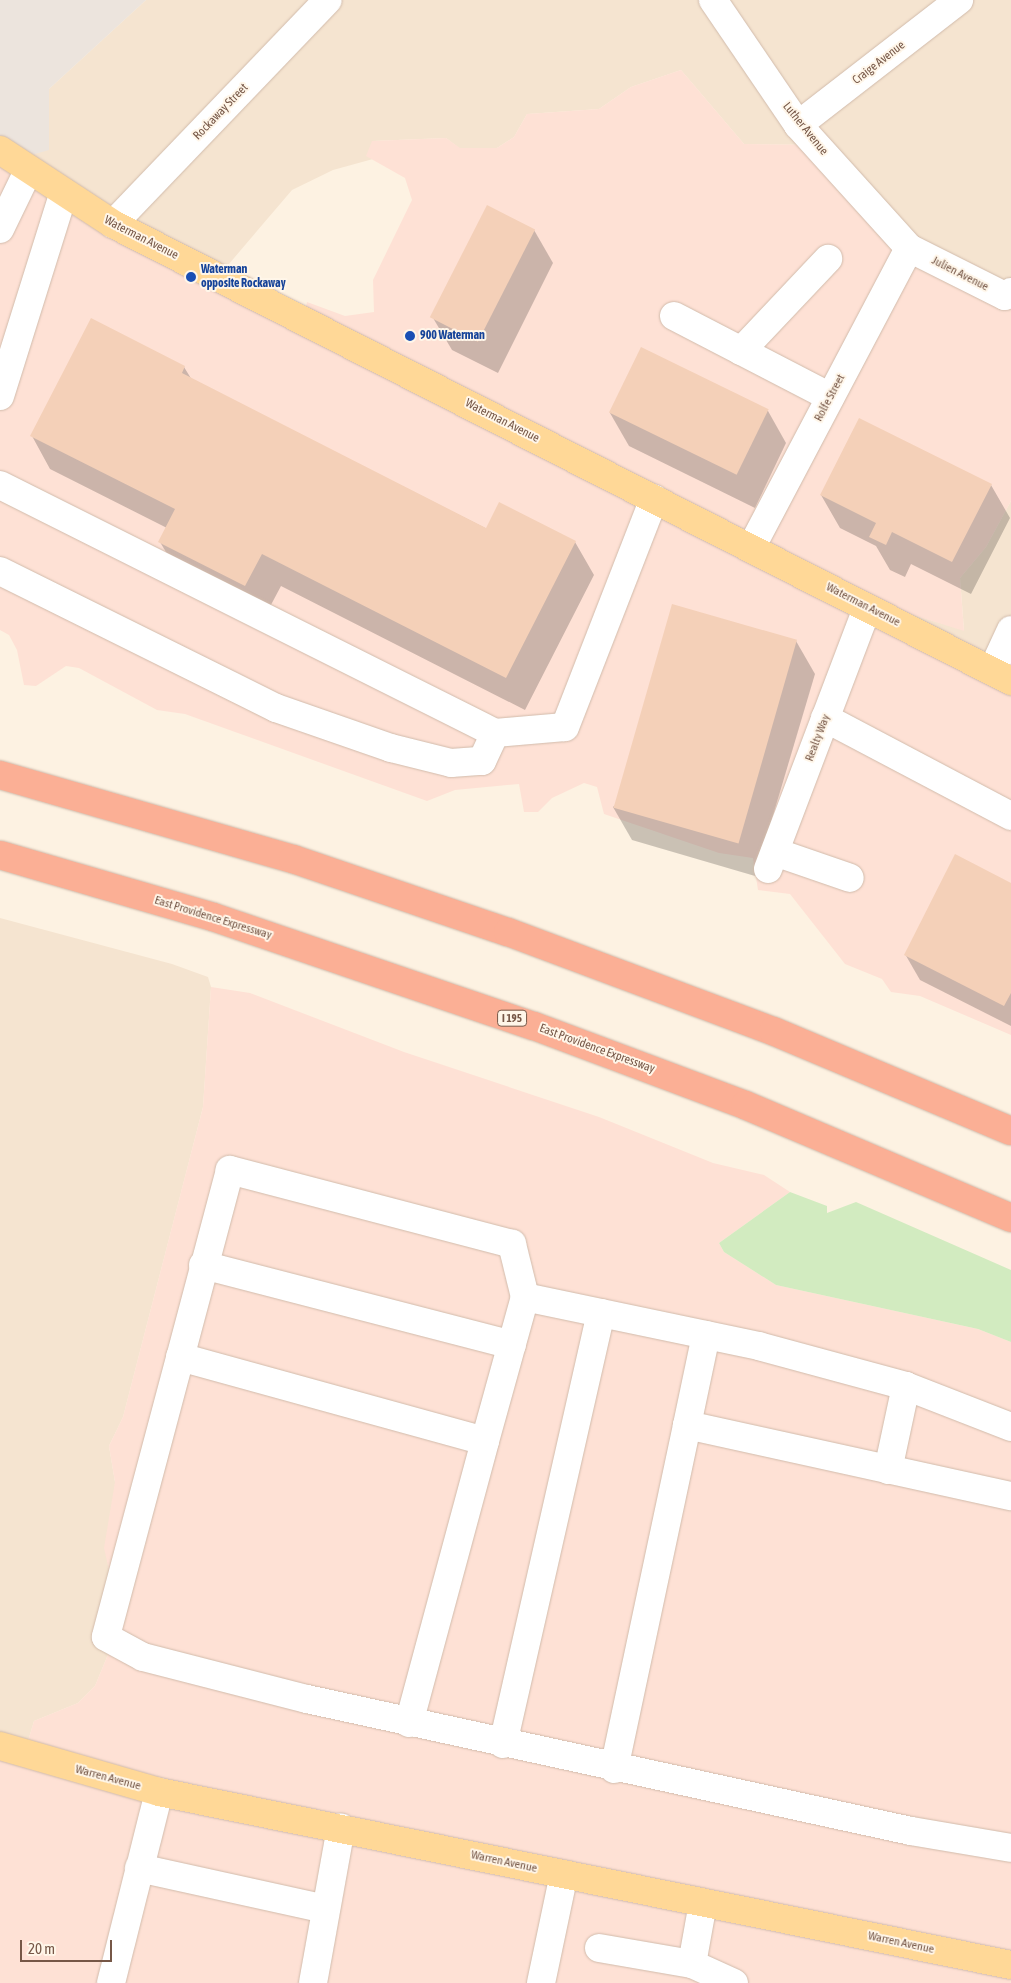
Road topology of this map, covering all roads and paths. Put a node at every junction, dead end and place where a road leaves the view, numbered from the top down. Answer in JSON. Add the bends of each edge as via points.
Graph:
{"nodes":[{"id":1,"x":328,"y":0,"type":"edge"},
{"id":2,"x":713,"y":0,"type":"edge"},
{"id":3,"x":959,"y":0,"type":"edge"},
{"id":4,"x":798,"y":125,"type":"junction"},
{"id":5,"x":0,"y":150,"type":"edge"},
{"id":6,"x":28,"y":171,"type":"junction"},
{"id":7,"x":63,"y":195,"type":"junction"},
{"id":8,"x":113,"y":224,"type":"junction"},
{"id":9,"x":0,"y":229,"type":"edge"},
{"id":10,"x":909,"y":248,"type":"junction"},
{"id":11,"x":828,"y":260,"type":"dead end"},
{"id":12,"x":1009,"y":296,"type":"edge"},
{"id":13,"x":674,"y":316,"type":"dead end"},
{"id":14,"x":741,"y":352,"type":"junction"},
{"id":15,"x":0,"y":396,"type":"edge"},
{"id":16,"x":830,"y":397,"type":"junction"},
{"id":17,"x":0,"y":484,"type":"edge"},
{"id":18,"x":654,"y":499,"type":"junction"},
{"id":19,"x":751,"y":548,"type":"junction"},
{"id":20,"x":0,"y":571,"type":"edge"},
{"id":21,"x":868,"y":608,"type":"junction"},
{"id":22,"x":1011,"y":630,"type":"edge"},
{"id":23,"x":1001,"y":676,"type":"edge"},
{"id":24,"x":825,"y":718,"type":"junction"},
{"id":25,"x":495,"y":733,"type":"junction"},
{"id":26,"x":0,"y":774,"type":"edge"},
{"id":27,"x":1011,"y":816,"type":"edge"},
{"id":28,"x":0,"y":855,"type":"edge"},
{"id":29,"x":850,"y":878,"type":"dead end"},
{"id":30,"x":1011,"y":1131,"type":"edge"},
{"id":31,"x":1011,"y":1218,"type":"edge"},
{"id":32,"x":203,"y":1265,"type":"junction"},
{"id":33,"x":525,"y":1297,"type":"junction"},
{"id":34,"x":601,"y":1313,"type":"junction"},
{"id":35,"x":706,"y":1335,"type":"junction"},
{"id":36,"x":512,"y":1345,"type":"junction"},
{"id":37,"x":180,"y":1357,"type":"junction"},
{"id":38,"x":906,"y":1386,"type":"junction"},
{"id":39,"x":687,"y":1425,"type":"junction"},
{"id":40,"x":1011,"y":1428,"type":"edge"},
{"id":41,"x":486,"y":1440,"type":"junction"},
{"id":42,"x":888,"y":1470,"type":"junction"},
{"id":43,"x":1011,"y":1496,"type":"edge"},
{"id":44,"x":409,"y":1723,"type":"junction"},
{"id":45,"x":504,"y":1744,"type":"junction"},
{"id":46,"x":0,"y":1746,"type":"edge"},
{"id":47,"x":614,"y":1769,"type":"junction"},
{"id":48,"x":159,"y":1792,"type":"junction"},
{"id":49,"x":341,"y":1828,"type":"junction"},
{"id":50,"x":1011,"y":1848,"type":"edge"},
{"id":51,"x":140,"y":1868,"type":"junction"},
{"id":52,"x":564,"y":1874,"type":"junction"},
{"id":53,"x":703,"y":1902,"type":"junction"},
{"id":54,"x":326,"y":1909,"type":"junction"},
{"id":55,"x":599,"y":1948,"type":"dead end"},
{"id":56,"x":692,"y":1964,"type":"junction"},
{"id":57,"x":1011,"y":1965,"type":"edge"},
{"id":58,"x":111,"y":1983,"type":"edge"},
{"id":59,"x":313,"y":1983,"type":"edge"},
{"id":60,"x":541,"y":1983,"type":"edge"},
{"id":61,"x":734,"y":1983,"type":"edge"}],
"edges":[{"from":1,"to":8,"type":"street","name":"Rockaway Street"},
{"from":2,"to":4,"type":"street","name":"Luther Avenue"},
{"from":3,"to":4,"type":"street","name":"Craige Avenue"},
{"from":4,"to":10,"type":"street","name":"Luther Avenue"},
{"from":5,"to":6,"type":"main road","name":"Waterman Avenue"},
{"from":6,"to":7,"type":"main road","name":"Waterman Avenue"},
{"from":6,"to":9,"type":"street"},
{"from":7,"to":8,"type":"main road","name":"Waterman Avenue"},
{"from":7,"to":15,"type":"street"},
{"from":8,"to":18,"type":"main road","name":"Waterman Avenue"},
{"from":10,"to":12,"type":"street","name":"Julien Avenue"},
{"from":10,"to":16,"type":"street","name":"Rolfe Street"},
{"from":11,"to":14,"type":"street"},
{"from":13,"to":14,"type":"street"},
{"from":14,"to":16,"type":"street"},
{"from":16,"to":19,"type":"street","name":"Rolfe Street"},
{"from":17,"to":25,"type":"street"},
{"from":18,"to":19,"type":"main road","name":"Waterman Avenue"},
{"from":18,"to":25,"type":"street","via":[[565,727]]},
{"from":19,"to":21,"type":"main road","name":"Waterman Avenue"},
{"from":20,"to":25,"type":"street","via":[[276,708],[391,748],[451,763],[482,761]]},
{"from":21,"to":23,"type":"main road","name":"Waterman Avenue"},
{"from":21,"to":24,"type":"street","name":"Realty Way"},
{"from":22,"to":23,"type":"street"},
{"from":24,"to":27,"type":"street"},
{"from":24,"to":29,"type":"street","name":"Realty Way","via":[[772,860]]},
{"from":26,"to":30,"type":"highway","via":[[293,860],[508,932],[773,1031]]},
{"from":28,"to":31,"type":"highway","name":"East Providence Expressway","number":"I 195","via":[[212,917],[490,1010],[746,1105]]},
{"from":32,"to":33,"type":"street","via":[[230,1170],[512,1244]]},
{"from":32,"to":36,"type":"street"},
{"from":32,"to":37,"type":"street"},
{"from":33,"to":34,"type":"street"},
{"from":33,"to":36,"type":"street"},
{"from":34,"to":35,"type":"street"},
{"from":34,"to":45,"type":"street"},
{"from":35,"to":38,"type":"street"},
{"from":35,"to":39,"type":"street"},
{"from":36,"to":41,"type":"street"},
{"from":37,"to":41,"type":"street"},
{"from":37,"to":44,"type":"street","via":[[106,1637],[143,1657]]},
{"from":38,"to":40,"type":"street"},
{"from":38,"to":42,"type":"street"},
{"from":39,"to":42,"type":"street"},
{"from":39,"to":47,"type":"street"},
{"from":41,"to":44,"type":"street"},
{"from":42,"to":43,"type":"street"},
{"from":44,"to":45,"type":"street"},
{"from":45,"to":47,"type":"street"},
{"from":46,"to":48,"type":"main road","name":"Warren Avenue"},
{"from":47,"to":50,"type":"street"},
{"from":48,"to":49,"type":"main road","name":"Warren Avenue"},
{"from":48,"to":51,"type":"street"},
{"from":49,"to":52,"type":"main road","name":"Warren Avenue"},
{"from":49,"to":54,"type":"street"},
{"from":51,"to":54,"type":"street"},
{"from":51,"to":58,"type":"street"},
{"from":52,"to":53,"type":"main road","name":"Warren Avenue"},
{"from":52,"to":60,"type":"street"},
{"from":53,"to":56,"type":"street"},
{"from":53,"to":57,"type":"main road","name":"Warren Avenue"},
{"from":54,"to":59,"type":"street"},
{"from":55,"to":56,"type":"street"},
{"from":56,"to":61,"type":"street"}]}
